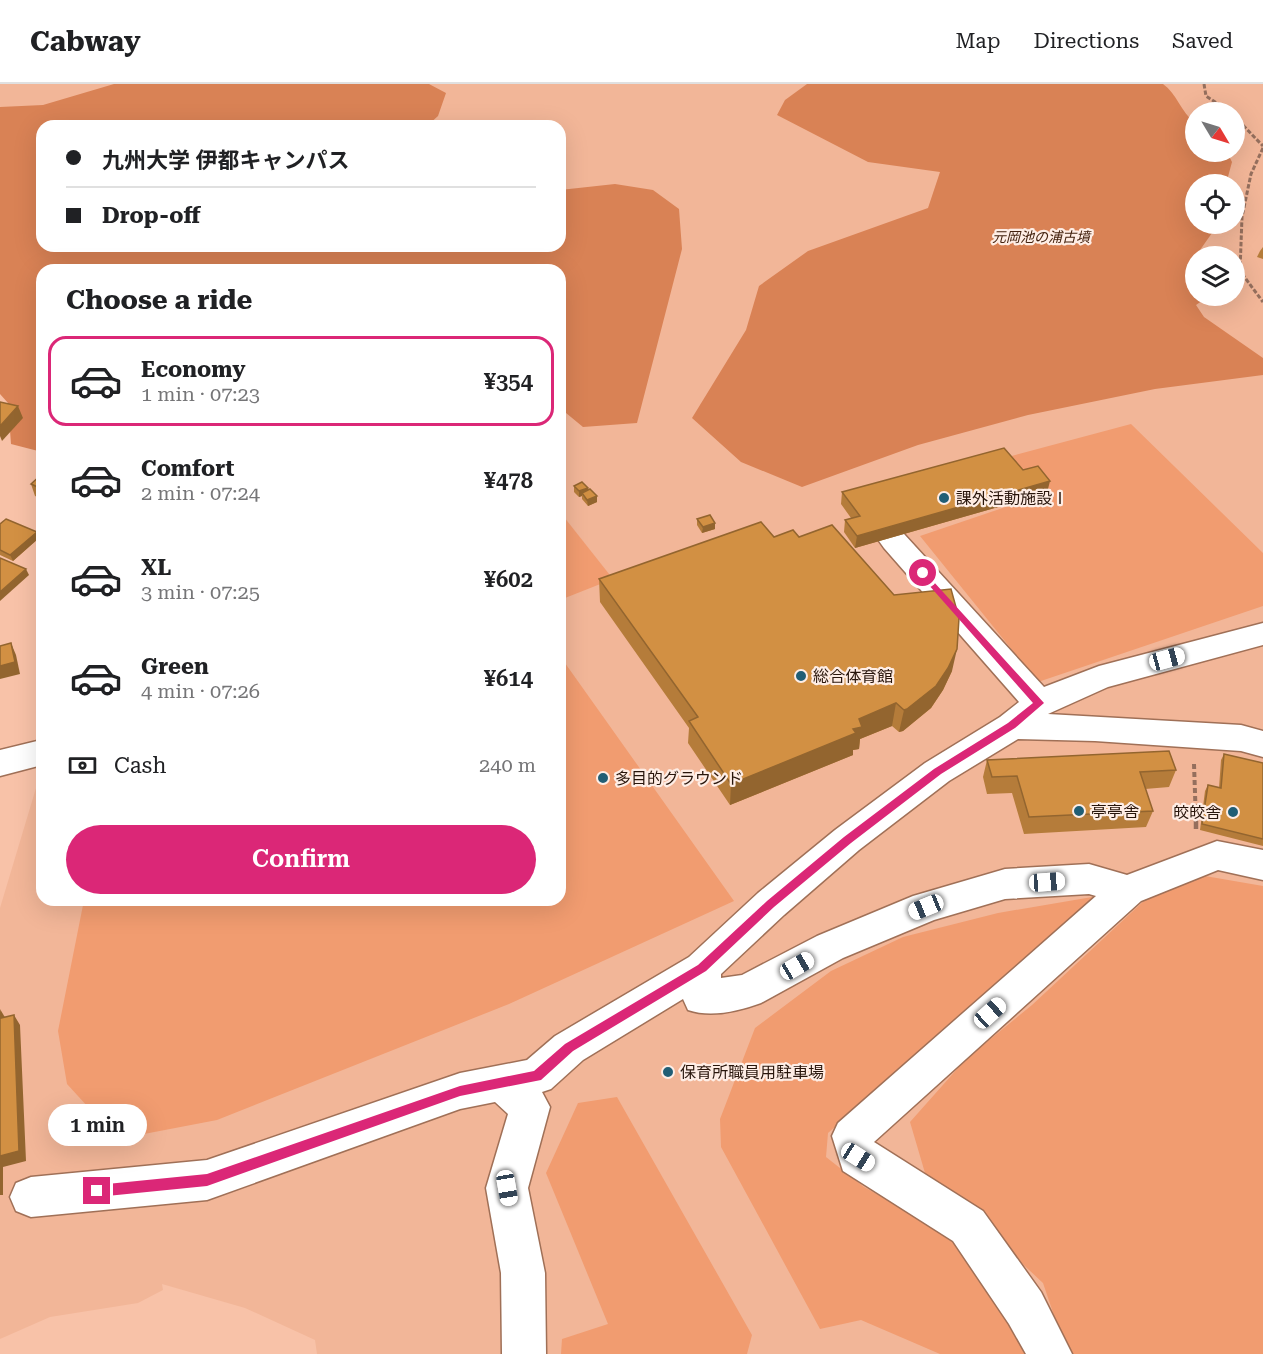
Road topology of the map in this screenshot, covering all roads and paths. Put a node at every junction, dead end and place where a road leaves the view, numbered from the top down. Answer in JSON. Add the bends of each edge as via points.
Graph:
{"nodes":[{"id":1,"x":1204,"y":84,"type":"edge"},
{"id":2,"x":1215,"y":102,"type":"edge"},
{"id":3,"x":1245,"y":128,"type":"edge"},
{"id":4,"x":1263,"y":147,"type":"edge"},
{"id":5,"x":1263,"y":302,"type":"edge"},
{"id":6,"x":894,"y":541,"type":"edge"},
{"id":7,"x":1263,"y":634,"type":"edge"},
{"id":8,"x":1039,"y":703,"type":"junction"},
{"id":9,"x":1012,"y":726,"type":"junction"},
{"id":10,"x":1263,"y":744,"type":"edge"},
{"id":11,"x":36,"y":754,"type":"edge"},
{"id":12,"x":1193,"y":757,"type":"dead end"},
{"id":13,"x":0,"y":763,"type":"edge"},
{"id":14,"x":1204,"y":833,"type":"edge"},
{"id":15,"x":1263,"y":864,"type":"edge"},
{"id":16,"x":1128,"y":890,"type":"junction"},
{"id":17,"x":702,"y":968,"type":"junction"},
{"id":18,"x":501,"y":1083,"type":"junction"},
{"id":19,"x":32,"y":1197,"type":"dead end"},
{"id":20,"x":524,"y":1354,"type":"edge"},
{"id":21,"x":1050,"y":1354,"type":"edge"}],
"edges":[{"from":1,"to":2,"type":"path","via":[[1206,96]]},
{"from":3,"to":4,"type":"path"},
{"from":4,"to":5,"type":"path","via":[[1251,174],[1242,217],[1240,270]]},
{"from":6,"to":8,"type":"street"},
{"from":7,"to":8,"type":"street","via":[[1099,678]]},
{"from":8,"to":9,"type":"street"},
{"from":9,"to":10,"type":"street","via":[[1241,738]]},
{"from":9,"to":17,"type":"street","via":[[937,772],[847,840]]},
{"from":11,"to":13,"type":"street"},
{"from":12,"to":14,"type":"path","via":[[1196,830]]},
{"from":15,"to":16,"type":"street","via":[[1217,855]]},
{"from":16,"to":17,"type":"street","via":[[1089,879],[1005,884],[926,907],[830,947],[748,991],[702,998]]},
{"from":16,"to":21,"type":"street","via":[[852,1136],[858,1157],[968,1226],[1025,1308]]},
{"from":17,"to":18,"type":"street","via":[[569,1048],[537,1076]]},
{"from":18,"to":19,"type":"street","via":[[460,1091],[207,1180]]},
{"from":18,"to":20,"type":"street","via":[[530,1107],[507,1188],[523,1273]]}]}
